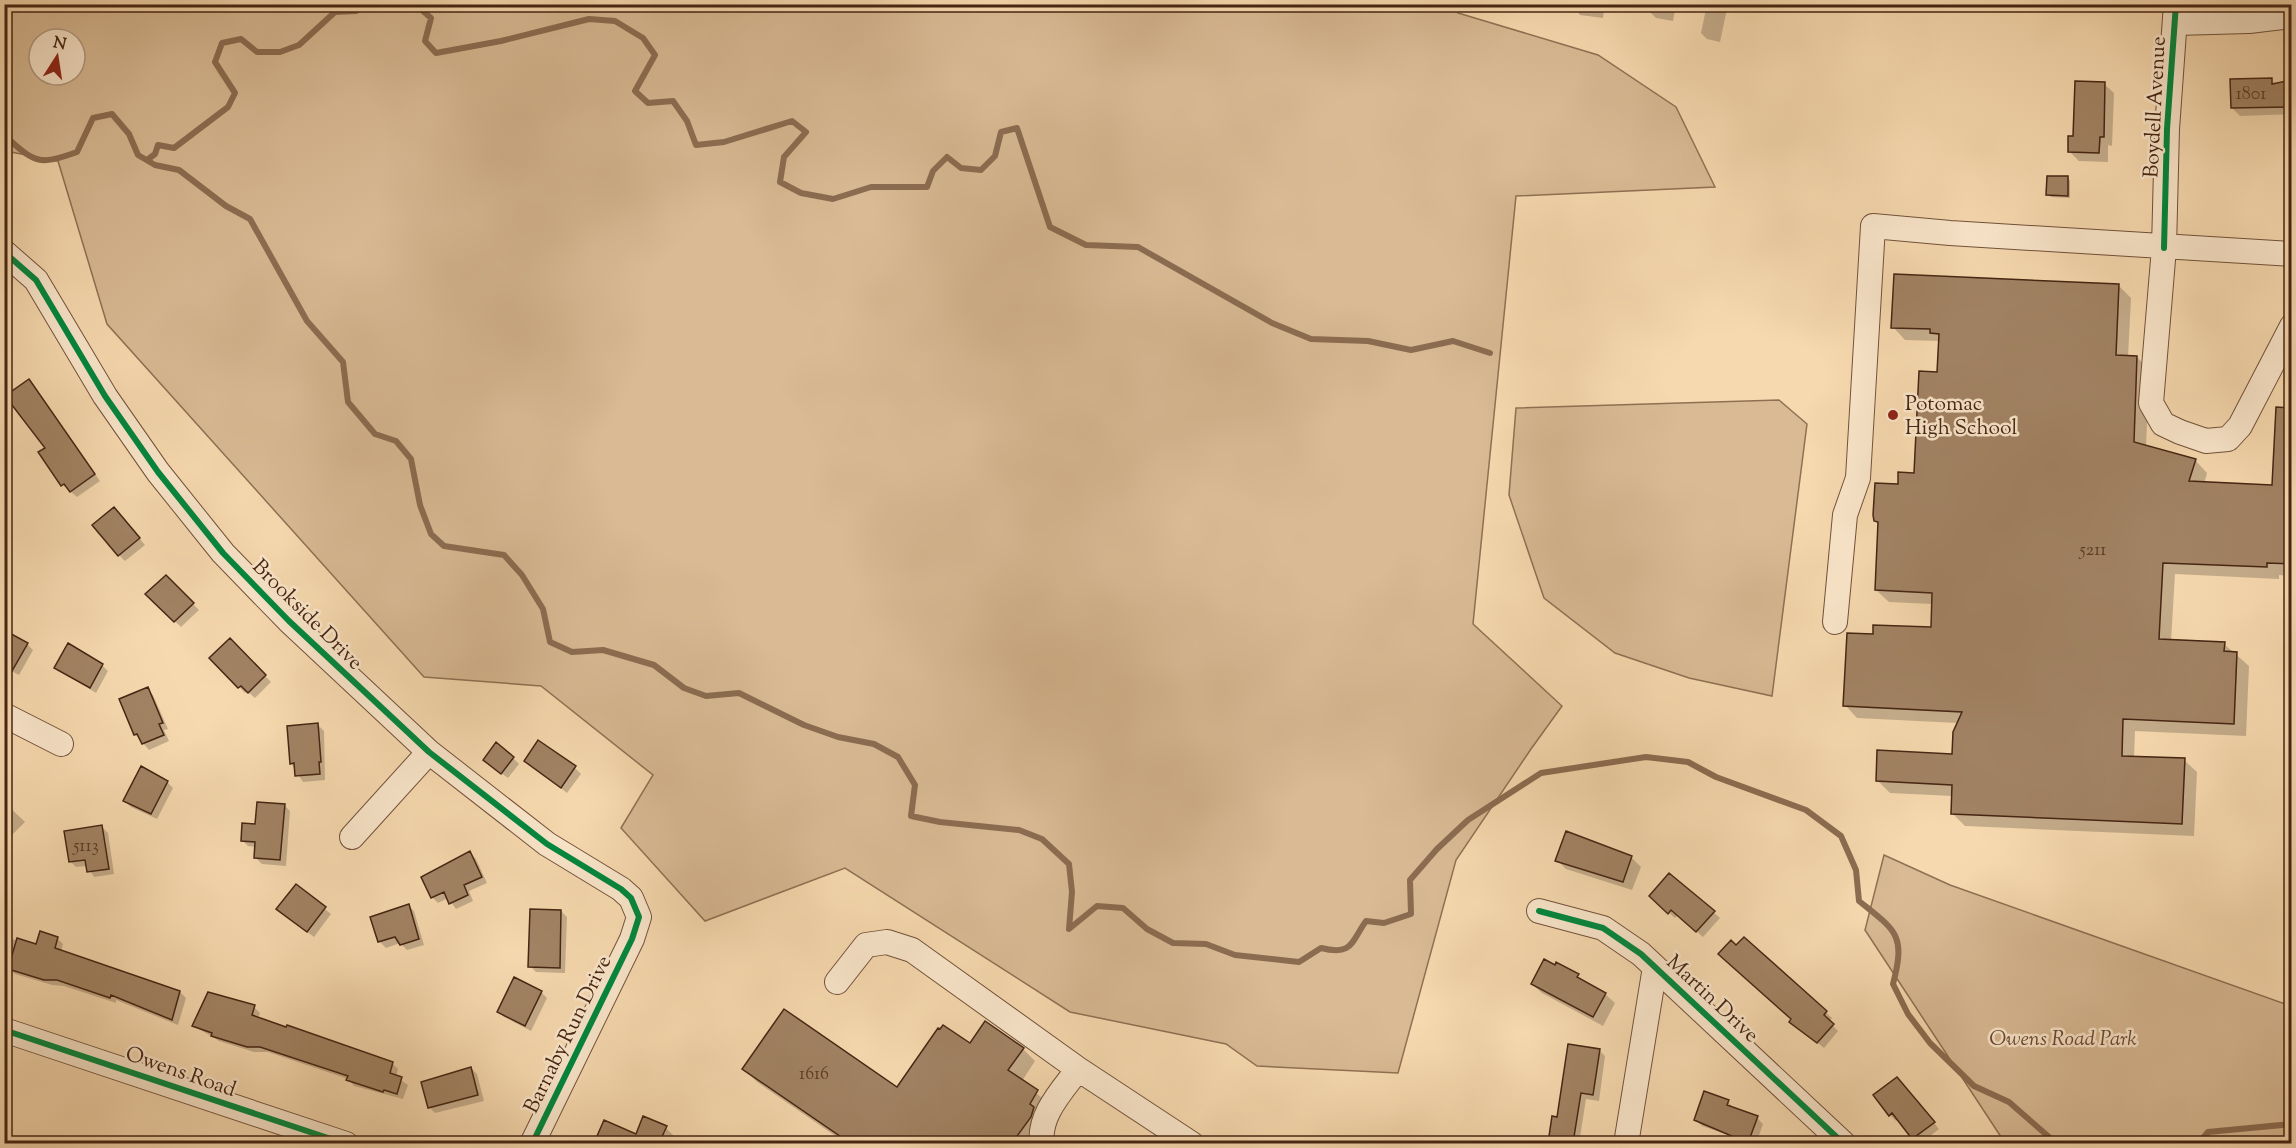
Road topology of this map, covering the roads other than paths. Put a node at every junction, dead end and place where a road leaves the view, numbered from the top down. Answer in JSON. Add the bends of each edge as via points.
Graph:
{"nodes":[{"id":1,"x":2176,"y":14,"type":"edge"},
{"id":2,"x":2292,"y":16,"type":"edge"},
{"id":3,"x":2164,"y":248,"type":"junction"},
{"id":4,"x":4,"y":252,"type":"edge"},
{"id":5,"x":2292,"y":254,"type":"edge"},
{"id":6,"x":2292,"y":326,"type":"edge"},
{"id":7,"x":1834,"y":621,"type":"dead end"},
{"id":8,"x":4,"y":715,"type":"edge"},
{"id":9,"x":61,"y":744,"type":"dead end"},
{"id":10,"x":429,"y":752,"type":"junction"},
{"id":11,"x":352,"y":837,"type":"dead end"},
{"id":12,"x":1539,"y":911,"type":"dead end"},
{"id":13,"x":632,"y":939,"type":"joint"},
{"id":14,"x":1655,"y":967,"type":"junction"},
{"id":15,"x":837,"y":982,"type":"dead end"},
{"id":16,"x":4,"y":1030,"type":"edge"},
{"id":17,"x":1078,"y":1069,"type":"junction"},
{"id":18,"x":346,"y":1143,"type":"edge"},
{"id":19,"x":532,"y":1143,"type":"edge"},
{"id":20,"x":1042,"y":1143,"type":"edge"},
{"id":21,"x":1192,"y":1143,"type":"edge"},
{"id":22,"x":1626,"y":1143,"type":"edge"},
{"id":23,"x":1844,"y":1143,"type":"edge"}],
"edges":[{"from":1,"to":2,"type":"street","via":[[2249,21]]},
{"from":1,"to":3,"type":"street","name":"Boydell Avenue","via":[[2167,129]]},
{"from":3,"to":5,"type":"street"},
{"from":3,"to":6,"type":"street","name":"Boydell Avenue","via":[[2151,403],[2163,424],[2206,441],[2228,439],[2240,426]]},
{"from":3,"to":7,"type":"street","via":[[1873,226],[1858,478],[1845,515]]},
{"from":4,"to":10,"type":"street","name":"Brookside Drive","via":[[36,280],[131,434],[223,553],[289,621]]},
{"from":8,"to":9,"type":"street"},
{"from":10,"to":11,"type":"street"},
{"from":10,"to":13,"type":"street","name":"Brookside Drive","via":[[547,844],[631,898],[639,917]]},
{"from":12,"to":14,"type":"street","name":"Martin Drive","via":[[1603,928]]},
{"from":13,"to":19,"type":"street","name":"Barnaby Run Drive"},
{"from":14,"to":22,"type":"street"},
{"from":14,"to":23,"type":"street","name":"Martin Drive"},
{"from":15,"to":17,"type":"street","via":[[866,945],[887,942],[912,950]]},
{"from":16,"to":18,"type":"street","name":"Owens Road"},
{"from":17,"to":20,"type":"street","via":[[1047,1112]]},
{"from":17,"to":21,"type":"street"}]}
